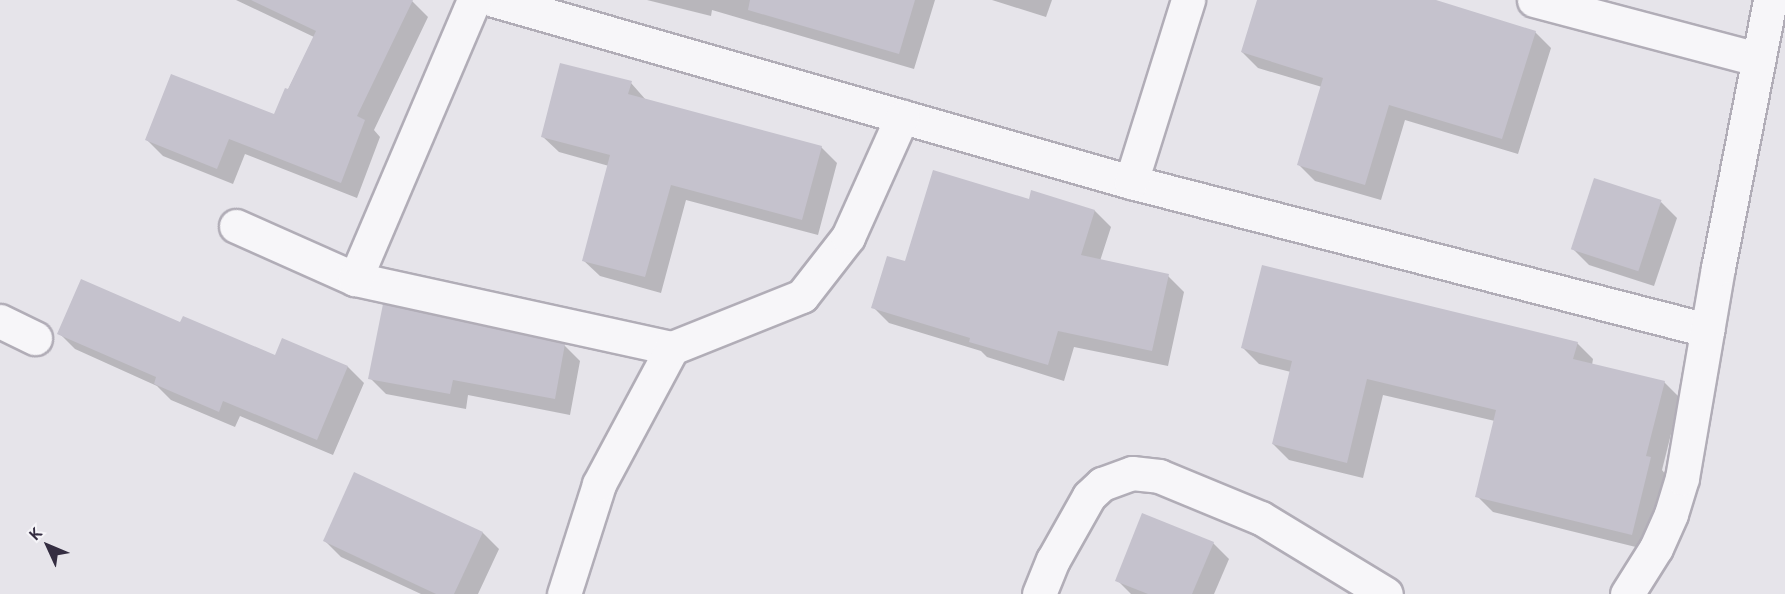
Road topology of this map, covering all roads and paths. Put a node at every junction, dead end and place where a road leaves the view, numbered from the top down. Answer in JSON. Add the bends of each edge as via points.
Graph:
{"nodes":[{"id":1,"x":474,"y":0,"type":"edge"},
{"id":2,"x":495,"y":0,"type":"edge"},
{"id":3,"x":1188,"y":0,"type":"edge"},
{"id":4,"x":1533,"y":0,"type":"edge"},
{"id":5,"x":1770,"y":0,"type":"edge"},
{"id":6,"x":1758,"y":59,"type":"junction"},
{"id":7,"x":902,"y":117,"type":"junction"},
{"id":8,"x":1131,"y":182,"type":"junction"},
{"id":9,"x":236,"y":226,"type":"dead end"},
{"id":10,"x":355,"y":279,"type":"junction"},
{"id":11,"x":0,"y":321,"type":"edge"},
{"id":12,"x":1707,"y":330,"type":"junction"},
{"id":13,"x":35,"y":338,"type":"dead end"},
{"id":14,"x":672,"y":348,"type":"junction"},
{"id":15,"x":564,"y":594,"type":"edge"},
{"id":16,"x":1039,"y":594,"type":"edge"},
{"id":17,"x":1386,"y":594,"type":"edge"},
{"id":18,"x":1627,"y":594,"type":"edge"}],
"edges":[{"from":1,"to":10,"type":"street"},
{"from":2,"to":7,"type":"street"},
{"from":3,"to":8,"type":"street"},
{"from":4,"to":6,"type":"street"},
{"from":5,"to":6,"type":"street"},
{"from":6,"to":12,"type":"street"},
{"from":7,"to":8,"type":"street"},
{"from":7,"to":14,"type":"street","via":[[848,237],[802,297]]},
{"from":8,"to":12,"type":"street"},
{"from":9,"to":10,"type":"street"},
{"from":10,"to":14,"type":"street"},
{"from":11,"to":13,"type":"street"},
{"from":12,"to":18,"type":"street","via":[[1674,505],[1656,548]]},
{"from":14,"to":15,"type":"street","via":[[599,484]]},
{"from":16,"to":17,"type":"street","via":[[1089,496],[1102,484],[1132,473],[1158,476],[1261,518]]}]}
